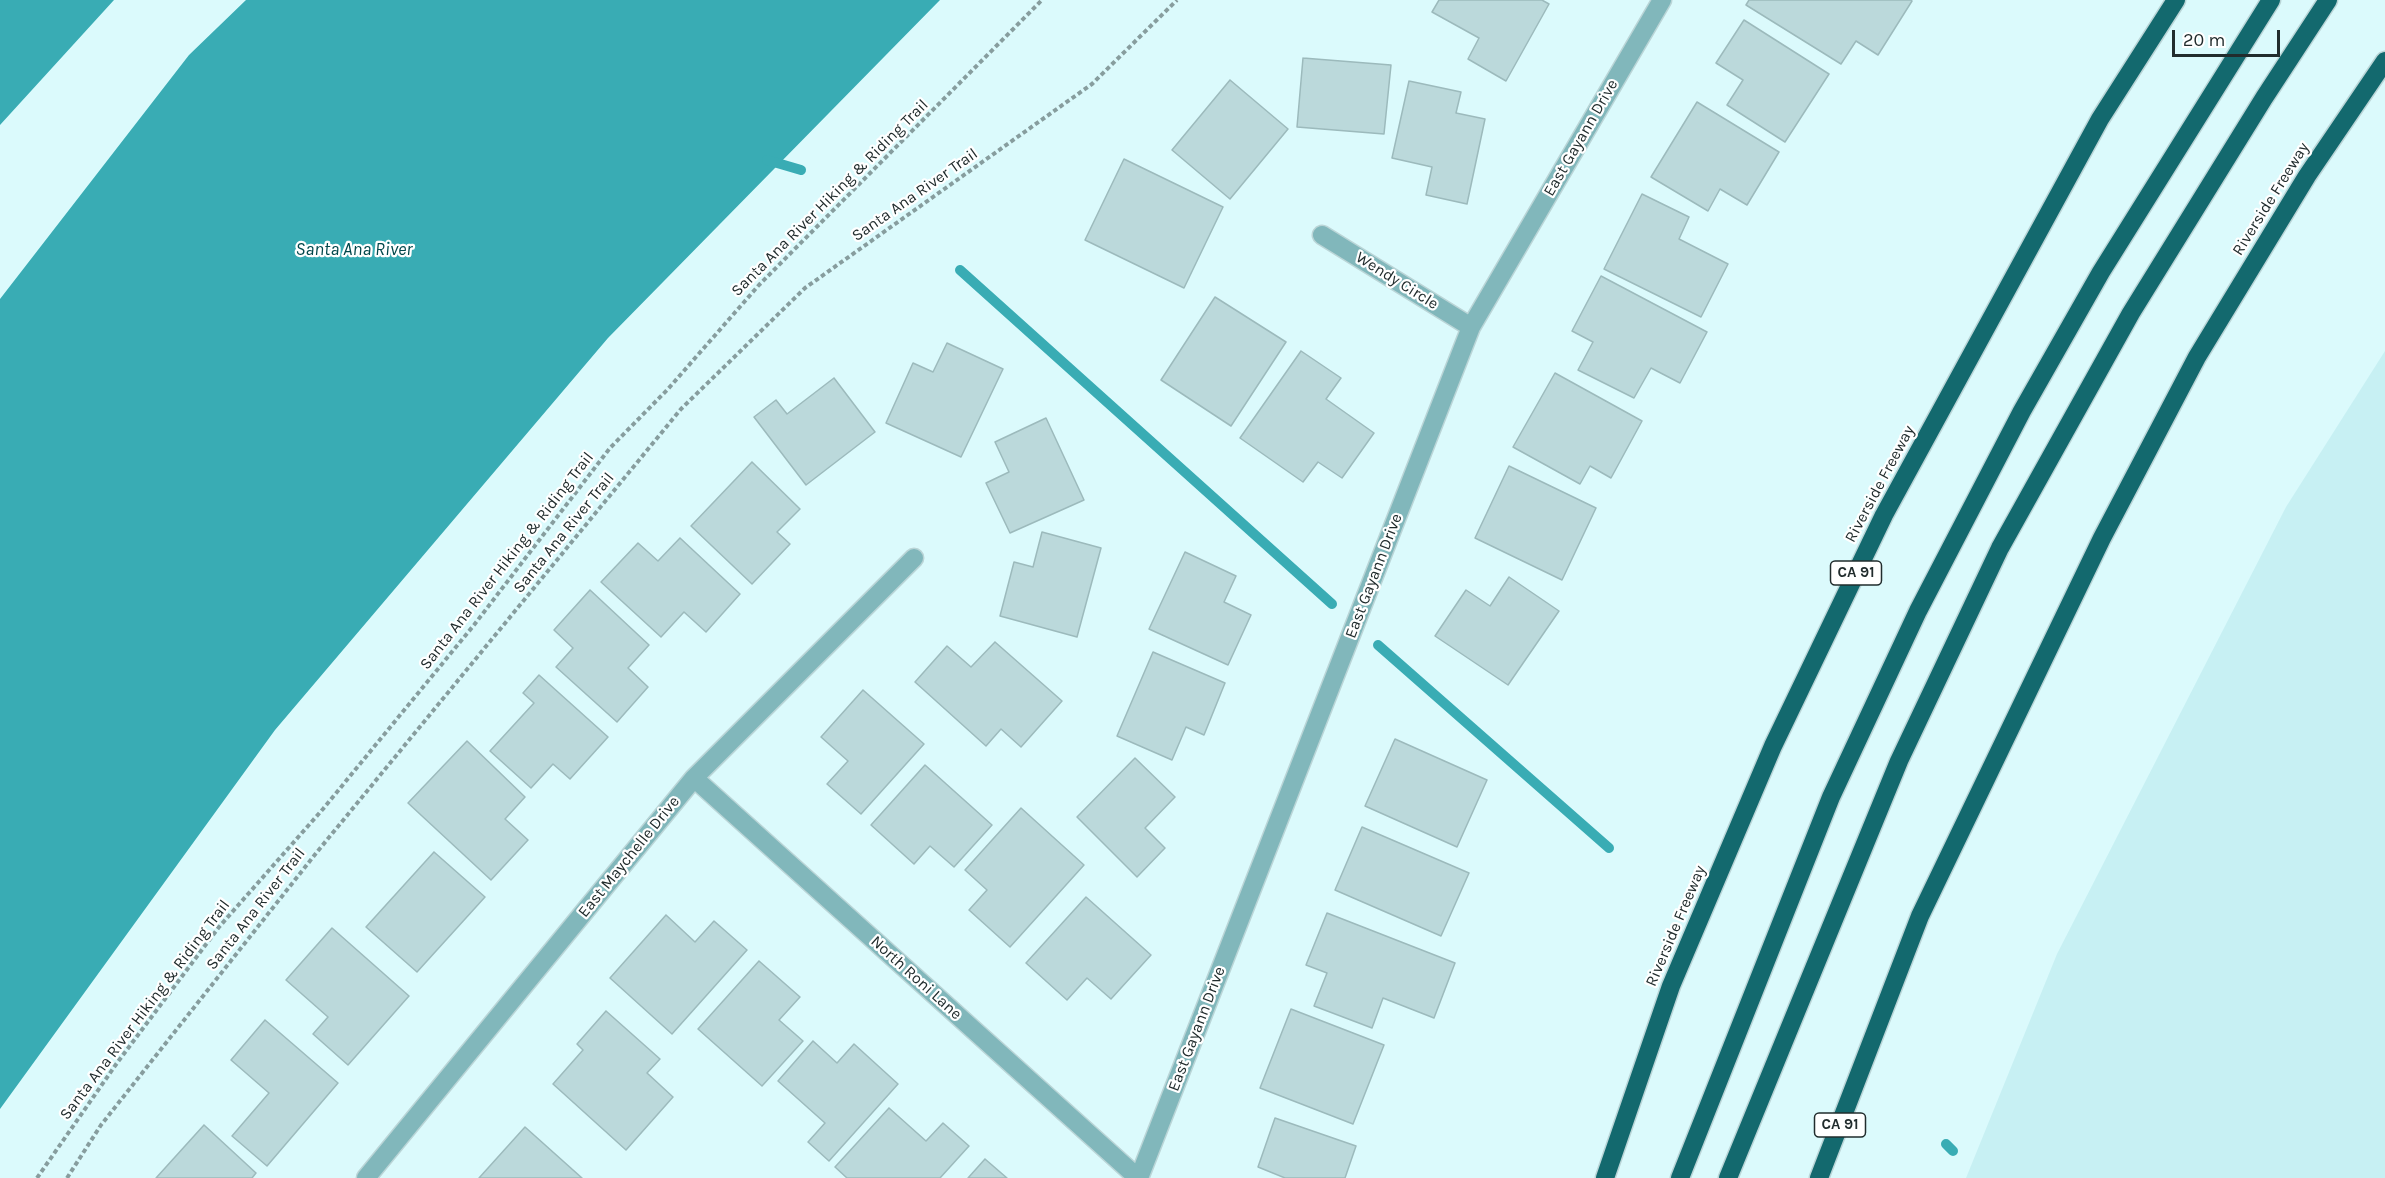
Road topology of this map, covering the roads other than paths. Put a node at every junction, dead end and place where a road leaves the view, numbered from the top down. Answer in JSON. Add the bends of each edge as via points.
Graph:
{"nodes":[{"id":1,"x":1662,"y":0,"type":"edge"},
{"id":2,"x":2176,"y":0,"type":"edge"},
{"id":3,"x":2271,"y":0,"type":"edge"},
{"id":4,"x":2328,"y":0,"type":"edge"},
{"id":5,"x":2385,"y":61,"type":"edge"},
{"id":6,"x":1322,"y":235,"type":"dead end"},
{"id":7,"x":1471,"y":327,"type":"junction"},
{"id":8,"x":914,"y":558,"type":"dead end"},
{"id":9,"x":694,"y":778,"type":"junction"},
{"id":10,"x":366,"y":1178,"type":"edge"},
{"id":11,"x":1139,"y":1178,"type":"edge"},
{"id":12,"x":1605,"y":1178,"type":"edge"},
{"id":13,"x":1680,"y":1178,"type":"edge"},
{"id":14,"x":1728,"y":1178,"type":"edge"},
{"id":15,"x":1819,"y":1178,"type":"edge"}],
"edges":[{"from":1,"to":7,"type":"street","name":"East Gayann Drive"},
{"from":2,"to":12,"type":"highway","name":"Riverside Freeway","number":"CA 91","via":[[2100,119],[1874,536],[1773,746],[1671,986]]},
{"from":3,"to":13,"type":"highway","via":[[2101,272],[2022,411],[1918,611],[1831,797]]},
{"from":4,"to":14,"type":"highway","via":[[2131,313],[2000,548],[1899,761]]},
{"from":5,"to":15,"type":"highway","name":"Riverside Freeway","number":"CA 91","via":[[2307,176],[2197,357],[2102,538],[1920,916]]},
{"from":6,"to":7,"type":"street","name":"Wendy Circle"},
{"from":7,"to":11,"type":"street","name":"East Gayann Drive"},
{"from":8,"to":9,"type":"street","name":"East Maychelle Drive"},
{"from":9,"to":10,"type":"street","name":"East Maychelle Drive"},
{"from":9,"to":11,"type":"street","name":"North Roni Lane"}]}
